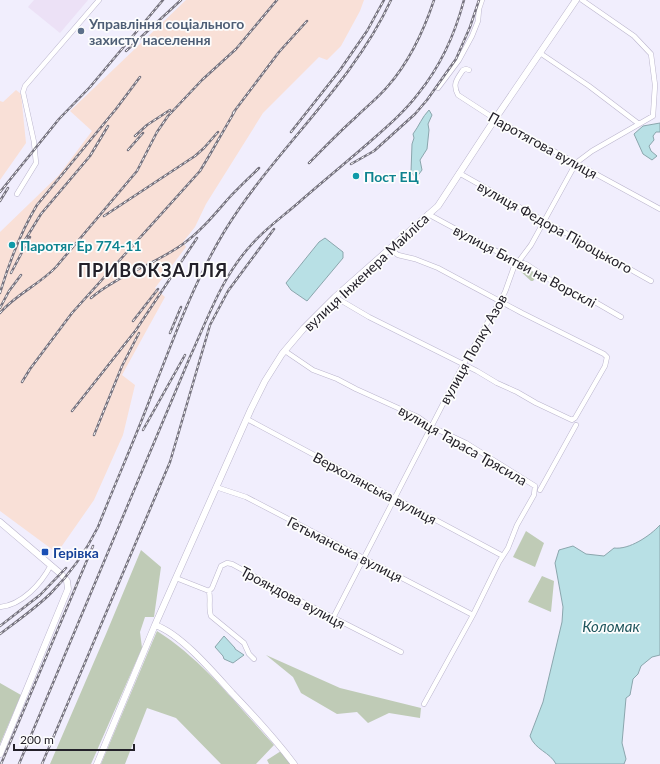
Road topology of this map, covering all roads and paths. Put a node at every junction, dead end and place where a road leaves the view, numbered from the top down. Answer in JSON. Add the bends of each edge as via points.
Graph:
{"nodes":[{"id":1,"x":99,"y":0,"type":"edge"},
{"id":2,"x":482,"y":0,"type":"edge"},
{"id":3,"x":576,"y":0,"type":"edge"},
{"id":4,"x":582,"y":0,"type":"edge"},
{"id":5,"x":540,"y":53,"type":"junction"},
{"id":6,"x":469,"y":70,"type":"dead end"},
{"id":7,"x":438,"y":88,"type":"dead end"},
{"id":8,"x":495,"y":119,"type":"junction"},
{"id":9,"x":639,"y":124,"type":"junction"},
{"id":10,"x":576,"y":163,"type":"junction"},
{"id":11,"x":459,"y":173,"type":"junction"},
{"id":12,"x":17,"y":194,"type":"dead end"},
{"id":13,"x":660,"y":209,"type":"edge"},
{"id":14,"x":428,"y":214,"type":"junction"},
{"id":15,"x":544,"y":221,"type":"junction"},
{"id":16,"x":390,"y":249,"type":"junction"},
{"id":17,"x":519,"y":261,"type":"junction"},
{"id":18,"x":651,"y":281,"type":"dead end"},
{"id":19,"x":335,"y":297,"type":"junction"},
{"id":20,"x":500,"y":300,"type":"junction"},
{"id":21,"x":621,"y":317,"type":"dead end"},
{"id":22,"x":285,"y":351,"type":"junction"},
{"id":23,"x":463,"y":365,"type":"junction"},
{"id":24,"x":246,"y":419,"type":"junction"},
{"id":25,"x":576,"y":425,"type":"dead end"},
{"id":26,"x":432,"y":427,"type":"junction"},
{"id":27,"x":216,"y":487,"type":"junction"},
{"id":28,"x":540,"y":490,"type":"dead end"},
{"id":29,"x":395,"y":498,"type":"junction"},
{"id":30,"x":0,"y":522,"type":"edge"},
{"id":31,"x":503,"y":556,"type":"junction"},
{"id":32,"x":363,"y":558,"type":"junction"},
{"id":33,"x":51,"y":566,"type":"junction"},
{"id":34,"x":176,"y":578,"type":"junction"},
{"id":35,"x":209,"y":591,"type":"junction"},
{"id":36,"x":0,"y":607,"type":"edge"},
{"id":37,"x":473,"y":615,"type":"junction"},
{"id":38,"x":333,"y":618,"type":"junction"},
{"id":39,"x":155,"y":626,"type":"junction"},
{"id":40,"x":401,"y":652,"type":"dead end"},
{"id":41,"x":254,"y":659,"type":"dead end"},
{"id":42,"x":424,"y":704,"type":"dead end"},
{"id":43,"x":0,"y":754,"type":"edge"},
{"id":44,"x":97,"y":764,"type":"edge"},
{"id":45,"x":294,"y":764,"type":"edge"}],
"edges":[{"from":1,"to":12,"type":"street","via":[[25,86],[23,92],[36,163]]},
{"from":2,"to":7,"type":"street","via":[[472,36],[459,60]]},
{"from":3,"to":5,"type":"street","name":"вулиця Інженера Майліса"},
{"from":4,"to":9,"type":"street","name":"вулиця Полку Азов","via":[[634,36],[651,54],[655,86],[653,116]]},
{"from":5,"to":8,"type":"street","name":"вулиця Інженера Майліса"},
{"from":5,"to":9,"type":"street"},
{"from":6,"to":8,"type":"street","name":"Паротягова вулиця","via":[[463,70],[455,84],[458,95]]},
{"from":8,"to":10,"type":"street","name":"Паротягова вулиця"},
{"from":8,"to":11,"type":"street","name":"вулиця Інженера Майліса"},
{"from":9,"to":10,"type":"street","name":"вулиця Полку Азов"},
{"from":10,"to":13,"type":"street","name":"Паротягова вулиця"},
{"from":10,"to":15,"type":"street","name":"вулиця Полку Азов"},
{"from":11,"to":14,"type":"street","name":"вулиця Інженера Майліса","via":[[438,206]]},
{"from":11,"to":15,"type":"street","name":"вулиця Федора Піроцького"},
{"from":14,"to":16,"type":"street","name":"вулиця Інженера Майліса"},
{"from":14,"to":17,"type":"street","name":"вулиця Битви на Ворсклі"},
{"from":15,"to":17,"type":"street","name":"вулиця Полку Азов","via":[[531,246]]},
{"from":15,"to":18,"type":"street","name":"вулиця Федора Піроцького"},
{"from":16,"to":19,"type":"street","name":"вулиця Інженера Майліса"},
{"from":16,"to":20,"type":"street","via":[[398,255],[415,258],[438,268]]},
{"from":17,"to":20,"type":"street","name":"вулиця Полку Азов","via":[[515,264]]},
{"from":17,"to":21,"type":"street","name":"вулиця Битви на Ворсклі","via":[[564,289]]},
{"from":19,"to":22,"type":"street","name":"вулиця Інженера Майліса"},
{"from":19,"to":23,"type":"street"},
{"from":20,"to":23,"type":"street","name":"вулиця Полку Азов"},
{"from":20,"to":23,"type":"street","via":[[607,357],[605,366],[579,413],[572,420]]},
{"from":22,"to":24,"type":"street","name":"вулиця Інженера Майліса","via":[[265,381]]},
{"from":22,"to":26,"type":"street","name":"вулиця Тараса Трясила","via":[[313,370],[407,411]]},
{"from":23,"to":26,"type":"street","name":"вулиця Полку Азов"},
{"from":24,"to":27,"type":"street","name":"вулиця Інженера Майліса"},
{"from":24,"to":29,"type":"street","name":"Верхолянська вулиця"},
{"from":25,"to":28,"type":"street"},
{"from":26,"to":29,"type":"street","name":"вулиця Полку Азов"},
{"from":26,"to":31,"type":"street","name":"вулиця Тараса Трясила","via":[[466,444],[535,486],[534,495]]},
{"from":27,"to":32,"type":"street","name":"Гетьманська вулиця","via":[[246,497]]},
{"from":27,"to":34,"type":"street","name":"вулиця Інженера Майліса"},
{"from":29,"to":31,"type":"street","name":"Верхолянська вулиця"},
{"from":29,"to":32,"type":"street","name":"вулиця Полку Азов"},
{"from":30,"to":33,"type":"street"},
{"from":31,"to":37,"type":"street"},
{"from":32,"to":37,"type":"street","name":"Гетьманська вулиця"},
{"from":32,"to":38,"type":"street","name":"вулиця Полку Азов"},
{"from":33,"to":36,"type":"street","via":[[44,577],[21,600]]},
{"from":33,"to":43,"type":"street","via":[[67,581],[68,589]]},
{"from":34,"to":35,"type":"street"},
{"from":34,"to":39,"type":"street","name":"вулиця Інженера Майліса"},
{"from":35,"to":38,"type":"street","name":"Трояндова вулиця","via":[[221,566],[232,564]]},
{"from":35,"to":41,"type":"street","via":[[211,616],[244,643]]},
{"from":37,"to":42,"type":"street"},
{"from":38,"to":40,"type":"street","name":"Трояндова вулиця"},
{"from":39,"to":44,"type":"street","name":"вулиця Інженера Майліса"},
{"from":39,"to":45,"type":"street","via":[[171,634],[200,657],[277,741]]}]}
